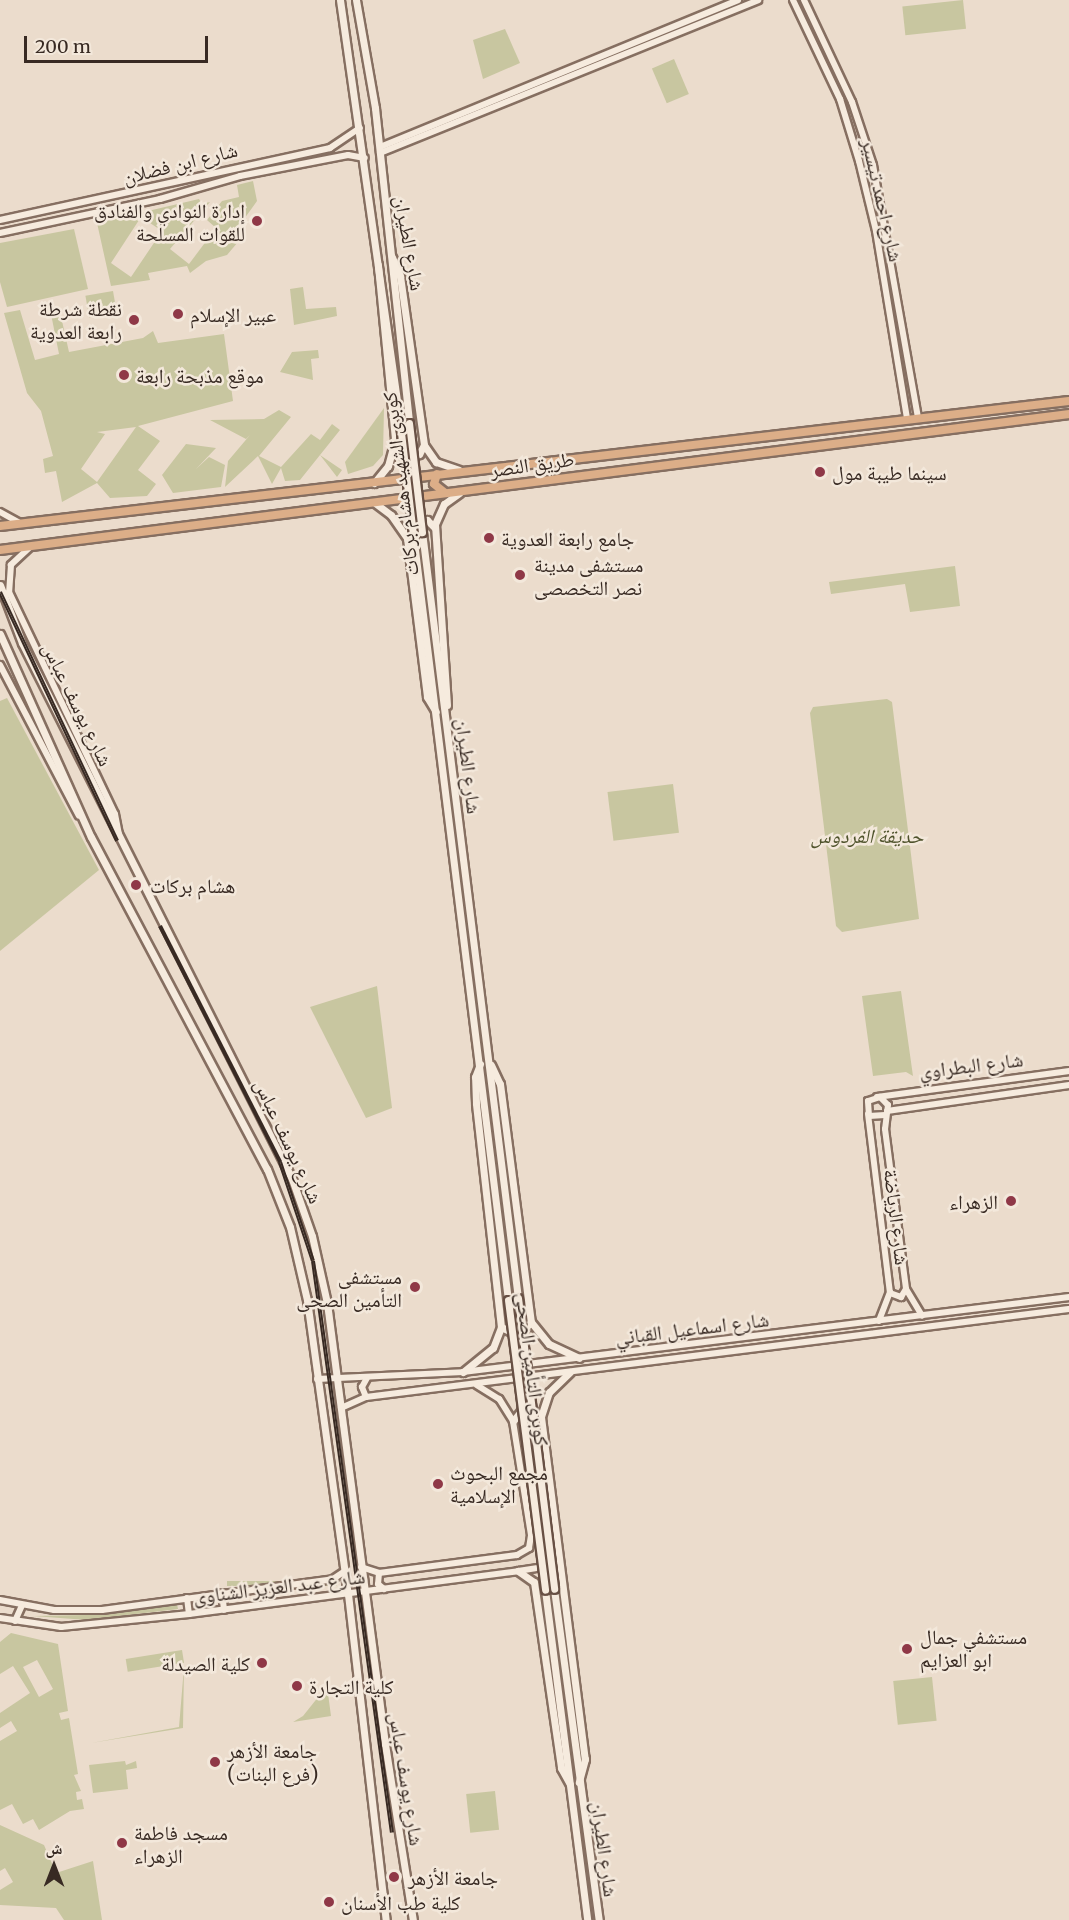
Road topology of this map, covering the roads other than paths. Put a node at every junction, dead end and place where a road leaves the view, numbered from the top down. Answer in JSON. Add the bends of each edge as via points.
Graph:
{"nodes":[{"id":1,"x":340,"y":0,"type":"edge"},
{"id":2,"x":356,"y":0,"type":"edge"},
{"id":3,"x":758,"y":0,"type":"edge"},
{"id":4,"x":793,"y":0,"type":"edge"},
{"id":5,"x":804,"y":0,"type":"edge"},
{"id":6,"x":741,"y":2,"type":"edge"},
{"id":7,"x":361,"y":127,"type":"junction"},
{"id":8,"x":342,"y":144,"type":"junction"},
{"id":9,"x":380,"y":150,"type":"junction"},
{"id":10,"x":348,"y":155,"type":"junction"},
{"id":11,"x":871,"y":157,"type":"junction"},
{"id":12,"x":365,"y":158,"type":"junction"},
{"id":13,"x":859,"y":161,"type":"junction"},
{"id":14,"x":0,"y":220,"type":"edge"},
{"id":15,"x":887,"y":228,"type":"junction"},
{"id":16,"x":876,"y":231,"type":"junction"},
{"id":17,"x":0,"y":233,"type":"edge"},
{"id":18,"x":391,"y":254,"type":"junction"},
{"id":19,"x":380,"y":259,"type":"junction"},
{"id":20,"x":909,"y":353,"type":"junction"},
{"id":21,"x":898,"y":355,"type":"junction"},
{"id":22,"x":1069,"y":401,"type":"edge"},
{"id":23,"x":1069,"y":414,"type":"edge"},
{"id":24,"x":918,"y":417,"type":"junction"},
{"id":25,"x":907,"y":418,"type":"junction"},
{"id":26,"x":424,"y":445,"type":"junction"},
{"id":27,"x":394,"y":448,"type":"junction"},
{"id":28,"x":461,"y":471,"type":"junction"},
{"id":29,"x":437,"y":474,"type":"junction"},
{"id":30,"x":389,"y":481,"type":"junction"},
{"id":31,"x":372,"y":484,"type":"junction"},
{"id":32,"x":468,"y":489,"type":"junction"},
{"id":33,"x":444,"y":492,"type":"junction"},
{"id":34,"x":390,"y":500,"type":"junction"},
{"id":35,"x":375,"y":503,"type":"junction"},
{"id":36,"x":0,"y":512,"type":"edge"},
{"id":37,"x":21,"y":523,"type":"junction"},
{"id":38,"x":411,"y":523,"type":"junction"},
{"id":39,"x":0,"y":526,"type":"edge"},
{"id":40,"x":435,"y":528,"type":"junction"},
{"id":41,"x":410,"y":536,"type":"junction"},
{"id":42,"x":39,"y":545,"type":"junction"},
{"id":43,"x":2,"y":549,"type":"edge"},
{"id":44,"x":0,"y":573,"type":"edge"},
{"id":45,"x":8,"y":576,"type":"junction"},
{"id":46,"x":0,"y":585,"type":"edge"},
{"id":47,"x":0,"y":634,"type":"edge"},
{"id":48,"x":0,"y":666,"type":"edge"},
{"id":49,"x":446,"y":710,"type":"junction"},
{"id":50,"x":436,"y":712,"type":"joint"},
{"id":51,"x":119,"y":836,"type":"junction"},
{"id":52,"x":92,"y":837,"type":"junction"},
{"id":53,"x":490,"y":1063,"type":"junction"},
{"id":54,"x":480,"y":1064,"type":"junction"},
{"id":55,"x":1069,"y":1071,"type":"edge"},
{"id":56,"x":1069,"y":1085,"type":"edge"},
{"id":57,"x":877,"y":1097,"type":"junction"},
{"id":58,"x":886,"y":1113,"type":"junction"},
{"id":59,"x":868,"y":1114,"type":"junction"},
{"id":60,"x":906,"y":1289,"type":"junction"},
{"id":61,"x":890,"y":1292,"type":"junction"},
{"id":62,"x":1069,"y":1297,"type":"edge"},
{"id":63,"x":1027,"y":1302,"type":"junction"},
{"id":64,"x":1069,"y":1309,"type":"edge"},
{"id":65,"x":1028,"y":1314,"type":"junction"},
{"id":66,"x":922,"y":1316,"type":"junction"},
{"id":67,"x":879,"y":1321,"type":"junction"},
{"id":68,"x":531,"y":1322,"type":"junction"},
{"id":69,"x":501,"y":1327,"type":"junction"},
{"id":70,"x":579,"y":1358,"type":"junction"},
{"id":71,"x":463,"y":1372,"type":"junction"},
{"id":72,"x":570,"y":1372,"type":"junction"},
{"id":73,"x":336,"y":1378,"type":"junction"},
{"id":74,"x":367,"y":1378,"type":"junction"},
{"id":75,"x":317,"y":1379,"type":"junction"},
{"id":76,"x":477,"y":1385,"type":"junction"},
{"id":77,"x":366,"y":1397,"type":"junction"},
{"id":78,"x":341,"y":1408,"type":"junction"},
{"id":79,"x":541,"y":1417,"type":"junction"},
{"id":80,"x":513,"y":1421,"type":"junction"},
{"id":81,"x":558,"y":1556,"type":"junction"},
{"id":82,"x":361,"y":1568,"type":"junction"},
{"id":83,"x":345,"y":1571,"type":"junction"},
{"id":84,"x":518,"y":1571,"type":"junction"},
{"id":85,"x":379,"y":1573,"type":"junction"},
{"id":86,"x":561,"y":1577,"type":"junction"},
{"id":87,"x":533,"y":1579,"type":"junction"},
{"id":88,"x":384,"y":1589,"type":"junction"},
{"id":89,"x":364,"y":1591,"type":"junction"},
{"id":90,"x":222,"y":1593,"type":"junction"},
{"id":91,"x":348,"y":1594,"type":"junction"},
{"id":92,"x":187,"y":1598,"type":"junction"},
{"id":93,"x":0,"y":1600,"type":"edge"},
{"id":94,"x":22,"y":1605,"type":"junction"},
{"id":95,"x":224,"y":1610,"type":"junction"},
{"id":96,"x":189,"y":1614,"type":"junction"},
{"id":97,"x":0,"y":1618,"type":"edge"},
{"id":98,"x":15,"y":1621,"type":"junction"},
{"id":99,"x":579,"y":1782,"type":"junction"},
{"id":100,"x":570,"y":1784,"type":"junction"},
{"id":101,"x":386,"y":1920,"type":"edge"},
{"id":102,"x":413,"y":1920,"type":"edge"},
{"id":103,"x":586,"y":1920,"type":"edge"},
{"id":104,"x":599,"y":1920,"type":"edge"}],
"edges":[{"from":1,"to":7,"type":"main road","name":"شارع الطيران"},
{"from":2,"to":9,"type":"main road","name":"شارع الطيران"},
{"from":3,"to":6,"type":"street"},
{"from":4,"to":13,"type":"street","name":"شارع احمد تيسير","via":[[840,99]]},
{"from":5,"to":11,"type":"street","name":"شارع احمد تيسير","via":[[852,102]]},
{"from":6,"to":9,"type":"street"},
{"from":7,"to":8,"type":"street","name":"شارع ابن فضلان"},
{"from":7,"to":12,"type":"main road","name":"شارع الطيران"},
{"from":8,"to":10,"type":"street","via":[[348,147]]},
{"from":8,"to":14,"type":"street","name":"شارع ابن فضلان"},
{"from":9,"to":18,"type":"main road","name":"شارع الطيران"},
{"from":10,"to":12,"type":"street","name":"شارع ابن فضلان"},
{"from":10,"to":17,"type":"street","name":"شارع ابن فضلان"},
{"from":11,"to":13,"type":"street"},
{"from":11,"to":15,"type":"street","name":"شارع احمد تيسير"},
{"from":12,"to":19,"type":"main road","name":"شارع الطيران"},
{"from":13,"to":16,"type":"street","name":"شارع احمد تيسير"},
{"from":15,"to":16,"type":"street"},
{"from":15,"to":20,"type":"street","name":"شارع احمد تيسير"},
{"from":16,"to":21,"type":"street","name":"شارع احمد تيسير"},
{"from":18,"to":26,"type":"main road","name":"شارع الطيران","via":[[400,276]]},
{"from":18,"to":49,"type":"main road","name":"كوبرى الشهيد هشام بركات","bridge":true},
{"from":19,"to":27,"type":"main road","name":"شارع الطيران","via":[[377,285]]},
{"from":19,"to":38,"type":"main road","name":"كوبرى الشهيد هشام بركات","bridge":true},
{"from":20,"to":21,"type":"street"},
{"from":20,"to":24,"type":"street","name":"شارع احمد تيسير"},
{"from":21,"to":25,"type":"street","name":"شارع احمد تيسير"},
{"from":22,"to":24,"type":"highway","name":"طريق النصر"},
{"from":23,"to":32,"type":"highway","name":"طريق النصر"},
{"from":24,"to":25,"type":"highway","name":"طريق النصر"},
{"from":25,"to":28,"type":"highway","name":"طريق النصر"},
{"from":26,"to":27,"type":"main road","via":[[419,454],[409,458]]},
{"from":26,"to":28,"type":"main road","via":[[440,465]]},
{"from":27,"to":31,"type":"main road","via":[[385,471]]},
{"from":28,"to":29,"type":"highway","name":"طريق النصر"},
{"from":29,"to":30,"type":"highway","name":"طريق النصر"},
{"from":29,"to":33,"type":"highway","via":[[434,484]]},
{"from":30,"to":31,"type":"highway","name":"طريق النصر"},
{"from":30,"to":34,"type":"highway","via":[[396,489]]},
{"from":31,"to":37,"type":"highway","name":"طريق النصر"},
{"from":32,"to":33,"type":"highway","name":"طريق النصر"},
{"from":32,"to":40,"type":"main road","via":[[444,504]]},
{"from":33,"to":34,"type":"highway","name":"طريق النصر"},
{"from":34,"to":35,"type":"highway","name":"طريق النصر"},
{"from":35,"to":41,"type":"main road"},
{"from":35,"to":42,"type":"highway","name":"طريق النصر"},
{"from":36,"to":37,"type":"street"},
{"from":37,"to":39,"type":"highway","name":"طريق النصر"},
{"from":38,"to":40,"type":"main road","via":[[422,519]]},
{"from":38,"to":41,"type":"main road","name":"كوبرى الشهيد هشام بركات","bridge":true},
{"from":40,"to":49,"type":"main road","name":"شارع الطيران","via":[[449,685]]},
{"from":41,"to":50,"type":"main road","name":"كوبرى الشهيد هشام بركات"},
{"from":42,"to":43,"type":"highway","name":"طريق النصر"},
{"from":42,"to":45,"type":"street","via":[[18,555]]},
{"from":44,"to":45,"type":"street"},
{"from":45,"to":51,"type":"street","name":"شارع يوسف عباس","via":[[23,629],[115,814]]},
{"from":46,"to":51,"type":"main road","via":[[22,643]]},
{"from":47,"to":52,"type":"main road"},
{"from":48,"to":52,"type":"street","name":"شارع يوسف عباس"},
{"from":49,"to":53,"type":"main road","name":"شارع الطيران"},
{"from":50,"to":54,"type":"main road","name":"شارع الطيران"},
{"from":51,"to":73,"type":"main road","name":"شارع يوسف عباس","via":[[292,1179],[318,1261]]},
{"from":52,"to":75,"type":"main road","name":"شارع يوسف عباس","via":[[281,1199],[303,1279]]},
{"from":53,"to":68,"type":"main road","via":[[500,1084]]},
{"from":53,"to":99,"type":"main road","name":"كوبرى التأمين الصحى","bridge":true},
{"from":54,"to":69,"type":"main road","via":[[475,1077],[476,1103]]},
{"from":54,"to":100,"type":"main road","name":"كوبرى التأمين الصحى","bridge":true},
{"from":55,"to":57,"type":"street","name":"شارع البطراوي"},
{"from":56,"to":58,"type":"street","name":"شارع البطراوي"},
{"from":57,"to":58,"type":"street","via":[[886,1102]]},
{"from":57,"to":59,"type":"street","via":[[868,1101]]},
{"from":58,"to":59,"type":"street","via":[[875,1119]]},
{"from":58,"to":60,"type":"street","name":"شارع الرياضة"},
{"from":59,"to":61,"type":"street","name":"شارع الرياضة"},
{"from":60,"to":61,"type":"street","via":[[901,1297]]},
{"from":60,"to":66,"type":"street","name":"شارع الرياضة"},
{"from":61,"to":67,"type":"street","name":"شارع الرياضة"},
{"from":62,"to":63,"type":"street","name":"شارع اسماعيل القباني"},
{"from":63,"to":65,"type":"street"},
{"from":63,"to":66,"type":"street","name":"شارع اسماعيل القباني"},
{"from":64,"to":65,"type":"street","name":"شارع اسماعيل القباني"},
{"from":65,"to":72,"type":"street","name":"شارع اسماعيل القباني"},
{"from":66,"to":67,"type":"street","name":"شارع اسماعيل القباني"},
{"from":67,"to":70,"type":"street","name":"شارع اسماعيل القباني"},
{"from":68,"to":69,"type":"main road","via":[[518,1335]]},
{"from":68,"to":70,"type":"main road","via":[[549,1344]]},
{"from":69,"to":71,"type":"main road","via":[[493,1348]]},
{"from":70,"to":71,"type":"street","name":"شارع اسماعيل القباني"},
{"from":71,"to":74,"type":"street","name":"شارع اسماعيل القباني"},
{"from":72,"to":76,"type":"street","name":"شارع اسماعيل القباني"},
{"from":72,"to":79,"type":"main road","via":[[549,1392]]},
{"from":73,"to":74,"type":"street","name":"شارع اسماعيل القباني"},
{"from":73,"to":75,"type":"street","name":"شارع اسماعيل القباني"},
{"from":73,"to":78,"type":"main road","name":"شارع يوسف عباس"},
{"from":74,"to":77,"type":"street","via":[[363,1387]]},
{"from":75,"to":83,"type":"main road","name":"شارع يوسف عباس"},
{"from":76,"to":77,"type":"street","name":"شارع اسماعيل القباني"},
{"from":76,"to":80,"type":"street","via":[[499,1400]]},
{"from":77,"to":78,"type":"street","name":"شارع اسماعيل القباني"},
{"from":78,"to":82,"type":"main road","name":"شارع يوسف عباس"},
{"from":79,"to":80,"type":"main road","via":[[528,1410]]},
{"from":79,"to":81,"type":"main road"},
{"from":80,"to":85,"type":"street","name":"شارع عبد العزيز الشناوى","via":[[531,1544],[521,1554]]},
{"from":81,"to":84,"type":"street","name":"شارع عبد العزيز الشناوى","via":[[543,1566]]},
{"from":81,"to":86,"type":"main road"},
{"from":82,"to":85,"type":"street","name":"شارع عبد العزيز الشناوى"},
{"from":82,"to":89,"type":"main road","name":"شارع يوسف عباس"},
{"from":83,"to":90,"type":"street","name":"شارع عبد العزيز الشناوى","via":[[333,1579]]},
{"from":83,"to":91,"type":"main road","name":"شارع يوسف عباس"},
{"from":84,"to":87,"type":"main road"},
{"from":84,"to":88,"type":"street","name":"شارع عبد العزيز الشناوى"},
{"from":85,"to":88,"type":"street","via":[[378,1584]]},
{"from":86,"to":87,"type":"main road","via":[[545,1574]]},
{"from":86,"to":99,"type":"main road","via":[[585,1759]]},
{"from":87,"to":100,"type":"main road","via":[[561,1768]]},
{"from":88,"to":89,"type":"street","name":"شارع عبد العزيز الشناوى"},
{"from":89,"to":91,"type":"street","name":"شارع عبد العزيز الشناوى"},
{"from":89,"to":102,"type":"main road","name":"شارع يوسف عباس"},
{"from":90,"to":92,"type":"street","name":"شارع عبد العزيز الشناوى"},
{"from":90,"to":95,"type":"street"},
{"from":91,"to":95,"type":"street","name":"شارع عبد العزيز الشناوى"},
{"from":91,"to":101,"type":"main road","name":"شارع يوسف عباس"},
{"from":92,"to":94,"type":"street","name":"شارع عبد العزيز الشناوى","via":[[83,1611]]},
{"from":92,"to":96,"type":"street"},
{"from":93,"to":94,"type":"street","name":"شارع عبد العزيز الشناوى"},
{"from":94,"to":98,"type":"street"},
{"from":95,"to":96,"type":"street","name":"شارع عبد العزيز الشناوى"},
{"from":96,"to":98,"type":"street","name":"شارع عبد العزيز الشناوى","via":[[61,1627]]},
{"from":97,"to":98,"type":"street","name":"شارع عبد العزيز الشناوى"},
{"from":99,"to":104,"type":"main road","name":"شارع الطيران"},
{"from":100,"to":103,"type":"main road","name":"شارع الطيران"}]}
